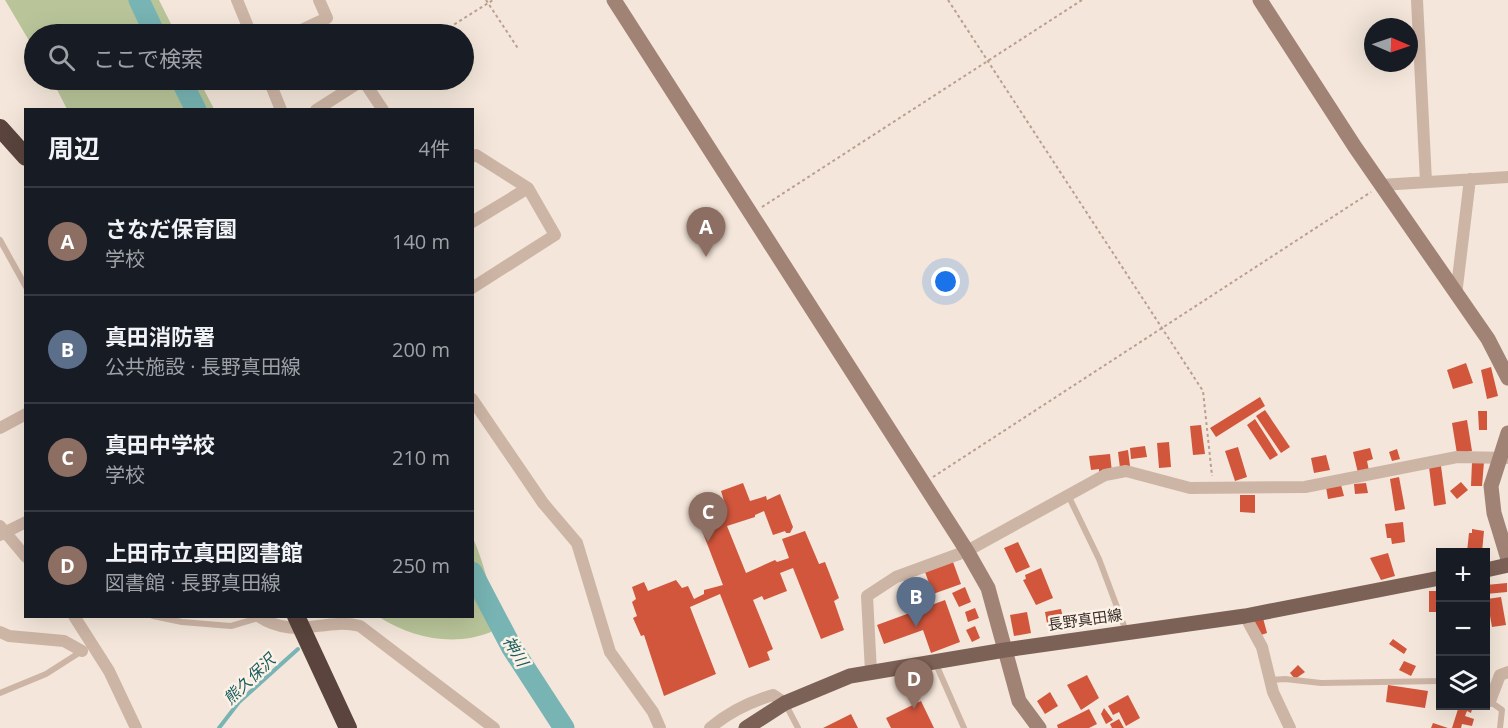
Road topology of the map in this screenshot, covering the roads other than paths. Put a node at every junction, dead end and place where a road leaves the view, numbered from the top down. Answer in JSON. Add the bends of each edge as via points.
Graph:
{"nodes":[{"id":1,"x":237,"y":0,"type":"edge"},
{"id":2,"x":319,"y":0,"type":"edge"},
{"id":3,"x":615,"y":0,"type":"edge"},
{"id":4,"x":1260,"y":0,"type":"edge"},
{"id":5,"x":1417,"y":0,"type":"edge"},
{"id":6,"x":247,"y":24,"type":"edge"},
{"id":7,"x":314,"y":24,"type":"edge"},
{"id":8,"x":272,"y":90,"type":"edge"},
{"id":9,"x":347,"y":90,"type":"edge"},
{"id":10,"x":370,"y":90,"type":"edge"},
{"id":11,"x":280,"y":108,"type":"edge"},
{"id":12,"x":319,"y":108,"type":"edge"},
{"id":13,"x":382,"y":108,"type":"edge"},
{"id":14,"x":0,"y":128,"type":"edge"},
{"id":15,"x":24,"y":155,"type":"edge"},
{"id":16,"x":474,"y":156,"type":"edge"},
{"id":17,"x":1508,"y":177,"type":"edge"},
{"id":18,"x":1470,"y":179,"type":"junction"},
{"id":19,"x":1426,"y":182,"type":"junction"},
{"id":20,"x":1381,"y":185,"type":"junction"},
{"id":21,"x":528,"y":188,"type":"junction"},
{"id":22,"x":474,"y":221,"type":"edge"},
{"id":23,"x":0,"y":240,"type":"edge"},
{"id":24,"x":24,"y":283,"type":"edge"},
{"id":25,"x":474,"y":287,"type":"edge"},
{"id":26,"x":1456,"y":295,"type":"junction"},
{"id":27,"x":1508,"y":378,"type":"edge"},
{"id":28,"x":474,"y":402,"type":"edge"},
{"id":29,"x":24,"y":415,"type":"edge"},
{"id":30,"x":0,"y":428,"type":"edge"},
{"id":31,"x":1508,"y":433,"type":"edge"},
{"id":32,"x":1504,"y":457,"type":"edge"},
{"id":33,"x":1067,"y":494,"type":"junction"},
{"id":34,"x":24,"y":523,"type":"edge"},
{"id":35,"x":2,"y":531,"type":"edge"},
{"id":36,"x":967,"y":551,"type":"junction"},
{"id":37,"x":24,"y":554,"type":"edge"},
{"id":38,"x":1508,"y":559,"type":"edge"},
{"id":39,"x":1508,"y":565,"type":"edge"},
{"id":40,"x":1490,"y":569,"type":"edge"},
{"id":41,"x":1436,"y":579,"type":"edge"},
{"id":42,"x":1245,"y":615,"type":"junction"},
{"id":43,"x":75,"y":618,"type":"edge"},
{"id":44,"x":163,"y":618,"type":"edge"},
{"id":45,"x":255,"y":618,"type":"edge"},
{"id":46,"x":260,"y":618,"type":"edge"},
{"id":47,"x":299,"y":623,"type":"edge"},
{"id":48,"x":0,"y":632,"type":"edge"},
{"id":49,"x":1126,"y":632,"type":"junction"},
{"id":50,"x":88,"y":647,"type":"junction"},
{"id":51,"x":1005,"y":650,"type":"junction"},
{"id":52,"x":935,"y":662,"type":"junction"},
{"id":53,"x":871,"y":672,"type":"junction"},
{"id":54,"x":1508,"y":672,"type":"edge"},
{"id":55,"x":1270,"y":680,"type":"junction"},
{"id":56,"x":1436,"y":681,"type":"edge"},
{"id":57,"x":0,"y":693,"type":"edge"},
{"id":58,"x":1490,"y":695,"type":"edge"},
{"id":59,"x":1490,"y":701,"type":"edge"},
{"id":60,"x":785,"y":703,"type":"junction"},
{"id":61,"x":136,"y":728,"type":"edge"},
{"id":62,"x":348,"y":728,"type":"edge"},
{"id":63,"x":494,"y":728,"type":"edge"},
{"id":64,"x":660,"y":728,"type":"edge"},
{"id":65,"x":710,"y":728,"type":"edge"},
{"id":66,"x":746,"y":728,"type":"edge"},
{"id":67,"x":798,"y":728,"type":"edge"},
{"id":68,"x":964,"y":728,"type":"edge"},
{"id":69,"x":1039,"y":728,"type":"edge"},
{"id":70,"x":1290,"y":728,"type":"edge"},
{"id":71,"x":1500,"y":728,"type":"edge"}],
"edges":[{"from":1,"to":6,"type":"street"},
{"from":2,"to":7,"type":"street","via":[[327,18]]},
{"from":3,"to":36,"type":"street"},
{"from":4,"to":20,"type":"street"},
{"from":5,"to":19,"type":"street"},
{"from":8,"to":11,"type":"street"},
{"from":9,"to":12,"type":"street"},
{"from":10,"to":13,"type":"street"},
{"from":14,"to":15,"type":"highway"},
{"from":16,"to":21,"type":"street"},
{"from":17,"to":18,"type":"street"},
{"from":18,"to":19,"type":"street"},
{"from":18,"to":26,"type":"street"},
{"from":19,"to":20,"type":"street"},
{"from":20,"to":26,"type":"street"},
{"from":21,"to":22,"type":"street"},
{"from":21,"to":25,"type":"street","via":[[555,235]]},
{"from":23,"to":24,"type":"lane"},
{"from":26,"to":27,"type":"street","via":[[1488,339]]},
{"from":28,"to":64,"type":"street","via":[[543,502],[577,543],[610,652],[653,711]]},
{"from":29,"to":30,"type":"street"},
{"from":31,"to":32,"type":"street"},
{"from":32,"to":33,"type":"street","via":[[1457,457],[1305,487],[1190,488],[1126,471],[1105,475]]},
{"from":32,"to":38,"type":"street","via":[[1491,486],[1494,513]]},
{"from":33,"to":36,"type":"street"},
{"from":33,"to":49,"type":"lane","via":[[1099,559]]},
{"from":34,"to":35,"type":"street"},
{"from":35,"to":37,"type":"street"},
{"from":36,"to":51,"type":"street","via":[[988,588]]},
{"from":36,"to":53,"type":"street","via":[[896,577],[867,596]]},
{"from":39,"to":40,"type":"main road"},
{"from":41,"to":42,"type":"main road","name":"長野真田線"},
{"from":42,"to":49,"type":"main road","name":"長野真田線"},
{"from":42,"to":55,"type":"street","via":[[1262,647]]},
{"from":43,"to":50,"type":"street"},
{"from":44,"to":45,"type":"lane","via":[[231,626]]},
{"from":46,"to":47,"type":"street","via":[[278,626]]},
{"from":47,"to":62,"type":"highway"},
{"from":47,"to":63,"type":"street","via":[[360,626]]},
{"from":48,"to":50,"type":"street"},
{"from":49,"to":51,"type":"main road","name":"長野真田線"},
{"from":50,"to":57,"type":"lane","via":[[46,674]]},
{"from":50,"to":61,"type":"street"},
{"from":51,"to":52,"type":"main road","name":"長野真田線"},
{"from":51,"to":69,"type":"street","via":[[1019,701]]},
{"from":52,"to":53,"type":"main road","name":"長野真田線"},
{"from":52,"to":68,"type":"lane"},
{"from":53,"to":60,"type":"main road","name":"長野真田線","via":[[850,676]]},
{"from":54,"to":58,"type":"street","via":[[1500,675]]},
{"from":55,"to":56,"type":"lane"},
{"from":55,"to":70,"type":"street"},
{"from":59,"to":71,"type":"lane","via":[[1502,710]]},
{"from":60,"to":65,"type":"street","via":[[773,695],[756,700]]},
{"from":60,"to":66,"type":"main road","name":"長野真田線"},
{"from":60,"to":67,"type":"lane"}]}
